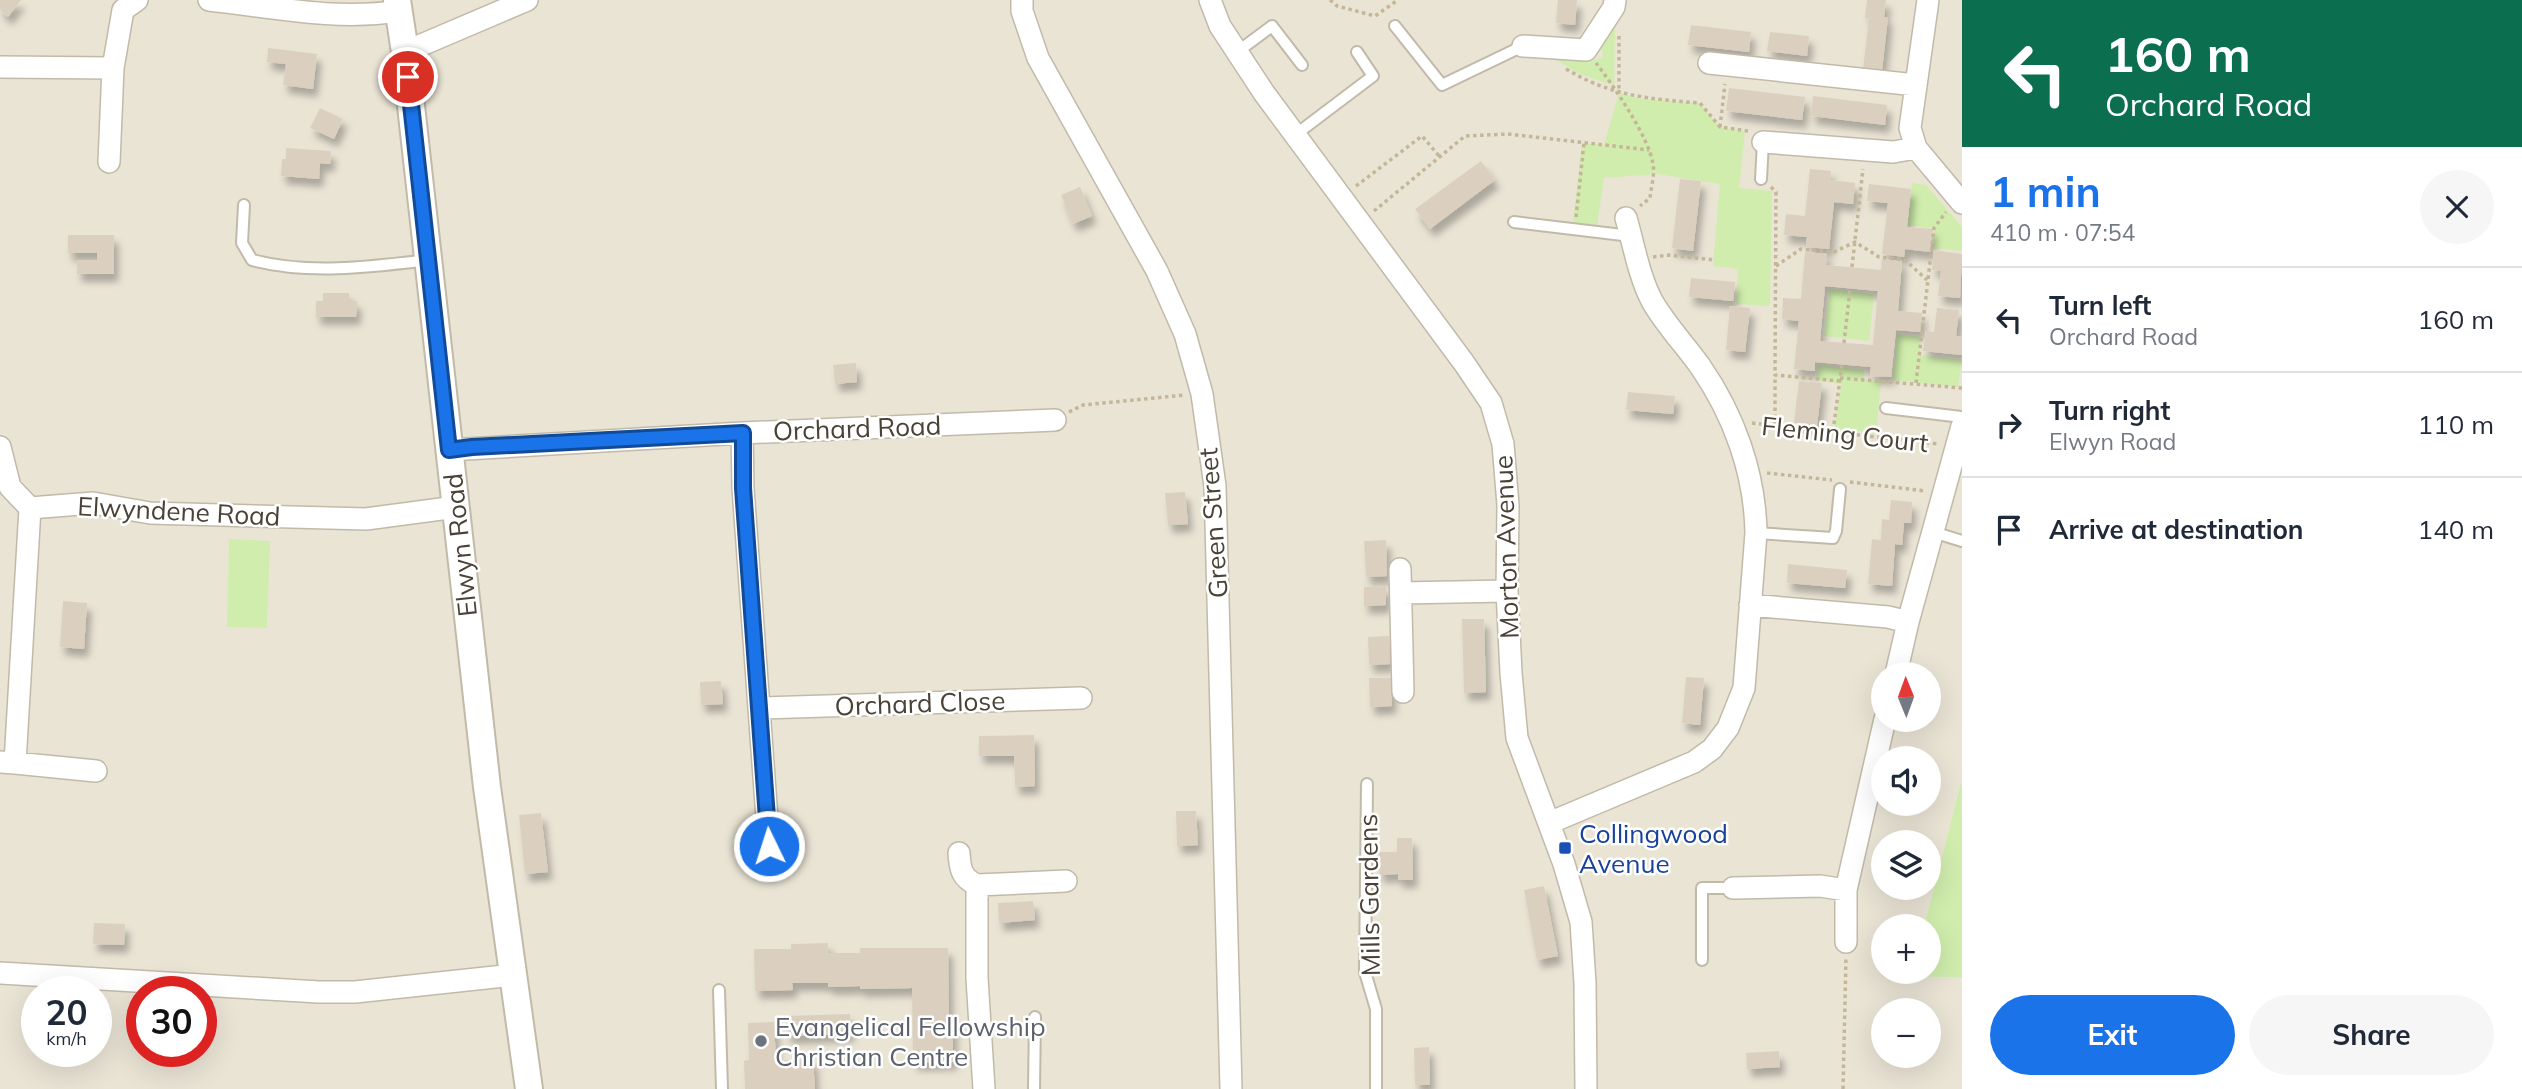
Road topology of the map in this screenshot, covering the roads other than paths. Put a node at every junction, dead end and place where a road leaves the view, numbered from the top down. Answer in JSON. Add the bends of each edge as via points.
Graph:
{"nodes":[{"id":1,"x":137,"y":0,"type":"edge"},
{"id":2,"x":209,"y":0,"type":"edge"},
{"id":3,"x":527,"y":0,"type":"edge"},
{"id":4,"x":1022,"y":0,"type":"edge"},
{"id":5,"x":1209,"y":0,"type":"edge"},
{"id":6,"x":1928,"y":0,"type":"edge"},
{"id":7,"x":1615,"y":3,"type":"edge"},
{"id":8,"x":398,"y":6,"type":"edge"},
{"id":9,"x":1395,"y":26,"type":"dead end"},
{"id":10,"x":1523,"y":46,"type":"joint"},
{"id":11,"x":405,"y":52,"type":"junction"},
{"id":12,"x":1237,"y":52,"type":"junction"},
{"id":13,"x":1357,"y":52,"type":"dead end"},
{"id":14,"x":1718,"y":64,"type":"road end"},
{"id":15,"x":1302,"y":65,"type":"dead end"},
{"id":16,"x":0,"y":67,"type":"edge"},
{"id":17,"x":113,"y":68,"type":"junction"},
{"id":18,"x":1916,"y":85,"type":"junction"},
{"id":19,"x":1295,"y":135,"type":"junction"},
{"id":20,"x":1763,"y":142,"type":"joint"},
{"id":21,"x":1916,"y":148,"type":"junction"},
{"id":22,"x":109,"y":162,"type":"dead end"},
{"id":23,"x":1761,"y":180,"type":"road end"},
{"id":24,"x":1959,"y":200,"type":"edge"},
{"id":25,"x":244,"y":205,"type":"dead end"},
{"id":26,"x":1514,"y":222,"type":"dead end"},
{"id":27,"x":1629,"y":227,"type":"joint"},
{"id":28,"x":428,"y":260,"type":"junction"},
{"id":29,"x":1886,"y":408,"type":"dead end"},
{"id":30,"x":1962,"y":417,"type":"edge"},
{"id":31,"x":1055,"y":420,"type":"road end"},
{"id":32,"x":743,"y":433,"type":"junction"},
{"id":33,"x":1959,"y":436,"type":"edge"},
{"id":34,"x":0,"y":447,"type":"edge"},
{"id":35,"x":449,"y":450,"type":"junction"},
{"id":36,"x":1840,"y":489,"type":"dead end"},
{"id":37,"x":30,"y":508,"type":"junction"},
{"id":38,"x":456,"y":508,"type":"junction"},
{"id":39,"x":1933,"y":532,"type":"junction"},
{"id":40,"x":1756,"y":533,"type":"junction"},
{"id":41,"x":1962,"y":541,"type":"edge"},
{"id":42,"x":1400,"y":569,"type":"dead end"},
{"id":43,"x":1507,"y":591,"type":"junction"},
{"id":44,"x":1401,"y":593,"type":"junction"},
{"id":45,"x":1750,"y":605,"type":"junction"},
{"id":46,"x":1908,"y":622,"type":"junction"},
{"id":47,"x":1899,"y":662,"type":"edge"},
{"id":48,"x":1403,"y":691,"type":"dead end"},
{"id":49,"x":1081,"y":698,"type":"dead end"},
{"id":50,"x":760,"y":708,"type":"junction"},
{"id":51,"x":1882,"y":732,"type":"edge"},
{"id":52,"x":8,"y":763,"type":"edge"},
{"id":53,"x":96,"y":771,"type":"dead end"},
{"id":54,"x":1367,"y":784,"type":"dead end"},
{"id":55,"x":1549,"y":823,"type":"junction"},
{"id":56,"x":769,"y":846,"type":"dead end"},
{"id":57,"x":959,"y":853,"type":"dead end"},
{"id":58,"x":1066,"y":881,"type":"dead end"},
{"id":59,"x":977,"y":885,"type":"junction"},
{"id":60,"x":1732,"y":888,"type":"joint"},
{"id":61,"x":1846,"y":890,"type":"junction"},
{"id":62,"x":1846,"y":942,"type":"road end"},
{"id":63,"x":1702,"y":960,"type":"dead end"},
{"id":64,"x":0,"y":973,"type":"edge"},
{"id":65,"x":514,"y":975,"type":"junction"},
{"id":66,"x":719,"y":990,"type":"dead end"},
{"id":67,"x":1034,"y":1017,"type":"dead end"},
{"id":68,"x":529,"y":1089,"type":"edge"},
{"id":69,"x":722,"y":1089,"type":"edge"},
{"id":70,"x":984,"y":1089,"type":"edge"},
{"id":71,"x":1034,"y":1089,"type":"edge"},
{"id":72,"x":1231,"y":1089,"type":"edge"},
{"id":73,"x":1376,"y":1089,"type":"edge"},
{"id":74,"x":1586,"y":1089,"type":"edge"}],
"edges":[{"from":1,"to":17,"type":"street","via":[[123,10]]},
{"from":2,"to":8,"type":"street","via":[[339,15],[374,15]]},
{"from":3,"to":11,"type":"street"},
{"from":4,"to":72,"type":"street","name":"Green Street","via":[[1038,58],[1157,271],[1185,334],[1202,394],[1215,486]]},
{"from":5,"to":12,"type":"street","name":"Morton Avenue"},
{"from":6,"to":18,"type":"street"},
{"from":7,"to":10,"type":"street","via":[[1586,50]]},
{"from":8,"to":11,"type":"street","name":"Elwyn Road"},
{"from":9,"to":10,"type":"lane","via":[[1442,85]]},
{"from":11,"to":28,"type":"street","name":"Elwyn Road"},
{"from":12,"to":15,"type":"lane","via":[[1272,26]]},
{"from":12,"to":19,"type":"street","name":"Morton Avenue"},
{"from":13,"to":19,"type":"lane","via":[[1373,76]]},
{"from":14,"to":18,"type":"street"},
{"from":16,"to":17,"type":"street"},
{"from":17,"to":22,"type":"street"},
{"from":18,"to":21,"type":"street","via":[[1910,128]]},
{"from":19,"to":43,"type":"street","name":"Morton Avenue","via":[[1491,403],[1503,444]]},
{"from":20,"to":21,"type":"street","via":[[1893,152]]},
{"from":20,"to":23,"type":"lane"},
{"from":21,"to":24,"type":"street"},
{"from":25,"to":28,"type":"lane","via":[[242,243],[252,260],[324,268]]},
{"from":26,"to":27,"type":"lane","via":[[1575,229]]},
{"from":27,"to":40,"type":"street","via":[[1652,302],[1702,369],[1733,421],[1756,513]]},
{"from":28,"to":35,"type":"street","name":"Elwyn Road"},
{"from":29,"to":30,"type":"lane"},
{"from":31,"to":32,"type":"street","name":"Orchard Road"},
{"from":32,"to":35,"type":"street","name":"Orchard Road"},
{"from":32,"to":50,"type":"street"},
{"from":33,"to":39,"type":"street"},
{"from":34,"to":37,"type":"street","via":[[10,487]]},
{"from":35,"to":38,"type":"street","name":"Elwyn Road"},
{"from":36,"to":40,"type":"lane","via":[[1833,538]]},
{"from":37,"to":38,"type":"street","name":"Elwyndene Road","via":[[93,503],[150,513],[366,519]]},
{"from":37,"to":52,"type":"street"},
{"from":38,"to":65,"type":"street","name":"Elwyn Road","via":[[487,787]]},
{"from":39,"to":41,"type":"lane"},
{"from":39,"to":46,"type":"street"},
{"from":40,"to":45,"type":"street"},
{"from":42,"to":44,"type":"street"},
{"from":43,"to":44,"type":"street"},
{"from":43,"to":55,"type":"street","name":"Morton Avenue","via":[[1517,738]]},
{"from":44,"to":48,"type":"street"},
{"from":45,"to":46,"type":"street"},
{"from":45,"to":55,"type":"street","via":[[1744,688],[1728,728],[1712,749],[1694,762]]},
{"from":46,"to":47,"type":"street"},
{"from":49,"to":50,"type":"street","name":"Orchard Close"},
{"from":50,"to":56,"type":"street"},
{"from":51,"to":61,"type":"street"},
{"from":52,"to":53,"type":"street"},
{"from":54,"to":73,"type":"lane","name":"Mills Gardens","via":[[1365,972],[1376,1009]]},
{"from":55,"to":74,"type":"street","name":"Morton Avenue","via":[[1581,922]]},
{"from":57,"to":59,"type":"street","via":[[960,869]]},
{"from":58,"to":59,"type":"street"},
{"from":59,"to":70,"type":"street"},
{"from":60,"to":61,"type":"street","via":[[1820,886]]},
{"from":60,"to":63,"type":"lane","via":[[1702,888]]},
{"from":61,"to":62,"type":"street"},
{"from":64,"to":65,"type":"street","via":[[319,992]]},
{"from":65,"to":68,"type":"street","name":"Elwyn Road"},
{"from":66,"to":69,"type":"lane"},
{"from":67,"to":71,"type":"lane"}]}
